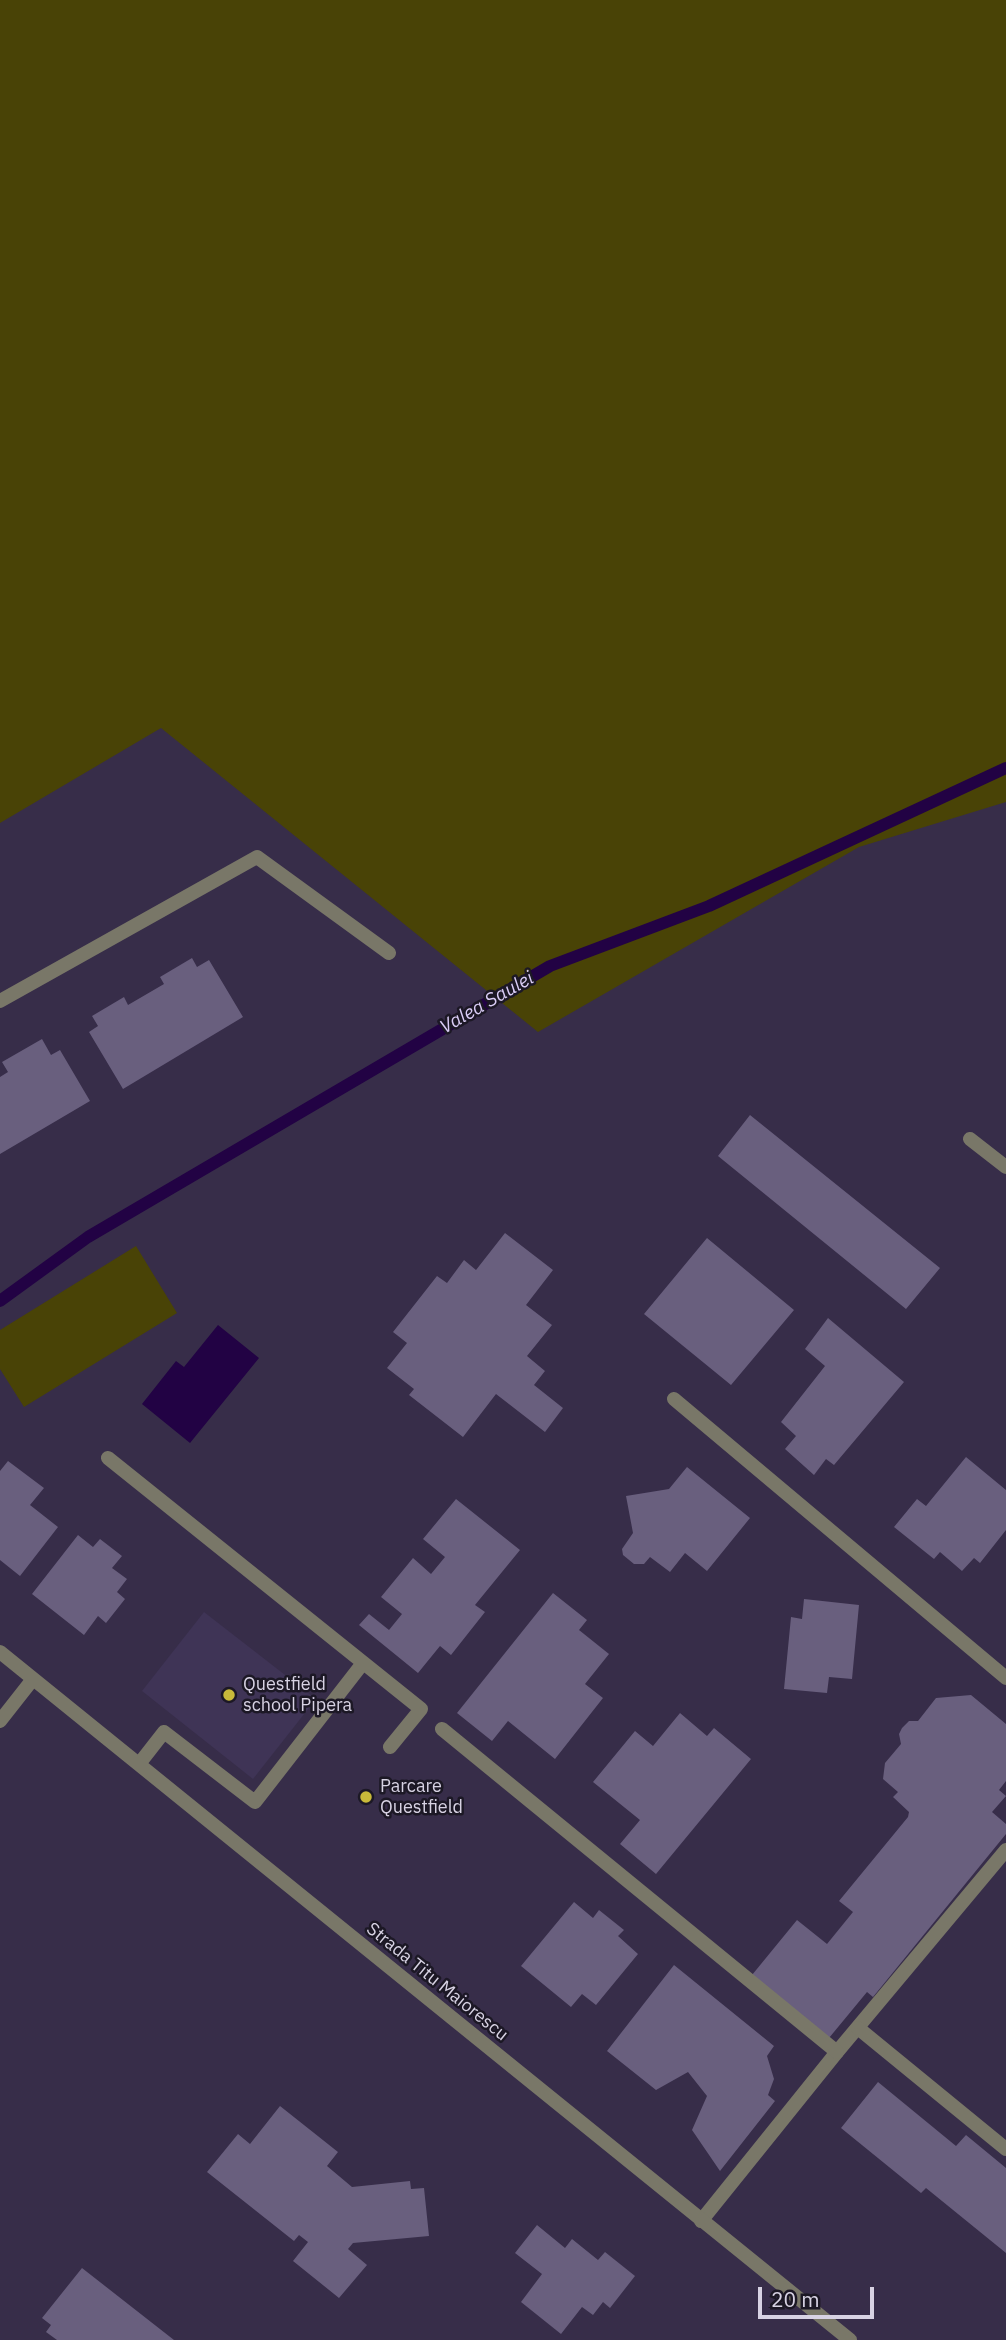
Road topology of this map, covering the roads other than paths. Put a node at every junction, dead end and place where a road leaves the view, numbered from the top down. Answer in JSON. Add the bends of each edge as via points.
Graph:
{"nodes":[{"id":1,"x":388,"y":953,"type":"dead end"},
{"id":2,"x":0,"y":1001,"type":"edge"},
{"id":3,"x":970,"y":1139,"type":"dead end"},
{"id":4,"x":1006,"y":1167,"type":"edge"},
{"id":5,"x":674,"y":1399,"type":"dead end"},
{"id":6,"x":108,"y":1458,"type":"dead end"},
{"id":7,"x":0,"y":1652,"type":"edge"},
{"id":8,"x":363,"y":1663,"type":"junction"},
{"id":9,"x":1006,"y":1678,"type":"edge"},
{"id":10,"x":33,"y":1679,"type":"junction"},
{"id":11,"x":0,"y":1721,"type":"edge"},
{"id":12,"x":442,"y":1729,"type":"dead end"},
{"id":13,"x":390,"y":1747,"type":"dead end"},
{"id":14,"x":139,"y":1764,"type":"junction"},
{"id":15,"x":1006,"y":1850,"type":"edge"},
{"id":16,"x":858,"y":2028,"type":"junction"},
{"id":17,"x":837,"y":2052,"type":"junction"},
{"id":18,"x":1006,"y":2148,"type":"edge"},
{"id":19,"x":701,"y":2221,"type":"junction"},
{"id":20,"x":850,"y":2340,"type":"edge"}],
"edges":[{"from":1,"to":2,"type":"street","via":[[257,857]]},
{"from":3,"to":4,"type":"street"},
{"from":5,"to":9,"type":"street"},
{"from":6,"to":8,"type":"street"},
{"from":7,"to":10,"type":"street","name":"Strada Titu Maiorescu"},
{"from":8,"to":13,"type":"street","via":[[421,1709]]},
{"from":8,"to":14,"type":"street","via":[[255,1802],[164,1732]]},
{"from":10,"to":11,"type":"street"},
{"from":10,"to":14,"type":"street","name":"Strada Titu Maiorescu"},
{"from":12,"to":17,"type":"street"},
{"from":14,"to":19,"type":"street","name":"Strada Titu Maiorescu"},
{"from":15,"to":16,"type":"street"},
{"from":16,"to":17,"type":"street"},
{"from":16,"to":18,"type":"street"},
{"from":17,"to":19,"type":"street"},
{"from":19,"to":20,"type":"street","name":"Strada Titu Maiorescu"}]}
